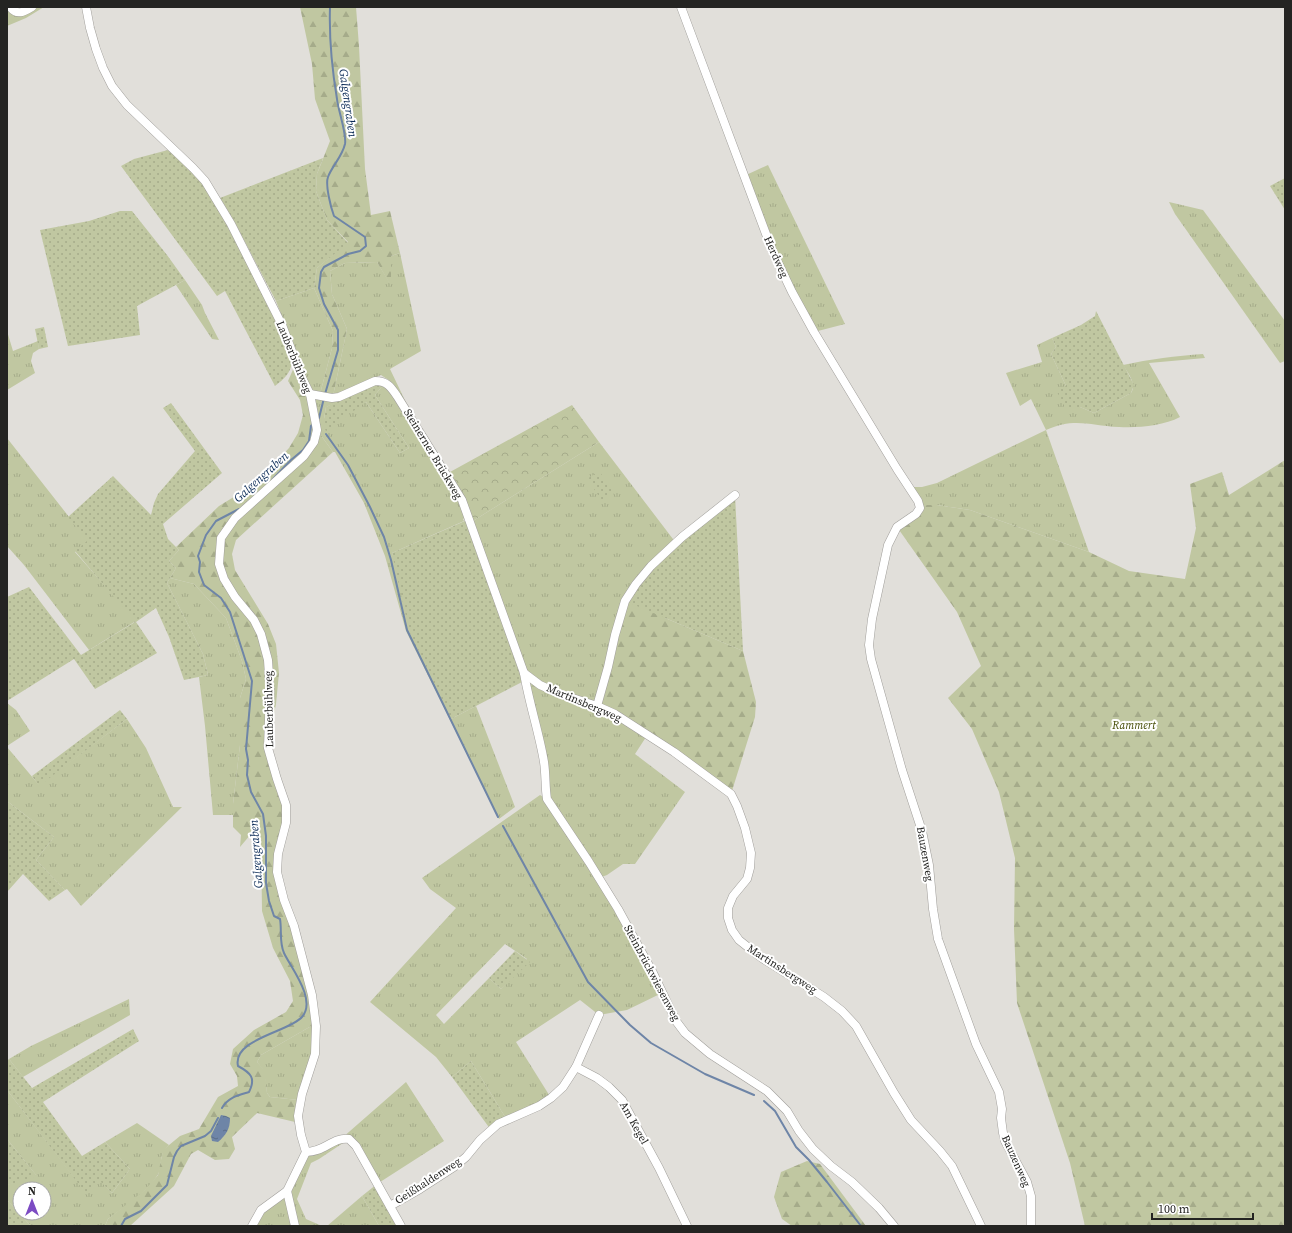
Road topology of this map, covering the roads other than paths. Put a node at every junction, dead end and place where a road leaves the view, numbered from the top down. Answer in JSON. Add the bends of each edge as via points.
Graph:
{"nodes":[{"id":1,"x":10,"y":7,"type":"edge"},
{"id":2,"x":32,"y":7,"type":"edge"},
{"id":3,"x":86,"y":7,"type":"edge"},
{"id":4,"x":681,"y":7,"type":"edge"},
{"id":5,"x":314,"y":395,"type":"junction"},
{"id":6,"x":910,"y":487,"type":"joint"},
{"id":7,"x":735,"y":495,"type":"dead end"},
{"id":8,"x":524,"y":673,"type":"junction"},
{"id":9,"x":597,"y":706,"type":"junction"},
{"id":10,"x":599,"y":1015,"type":"dead end"},
{"id":11,"x":576,"y":1067,"type":"junction"},
{"id":12,"x":306,"y":1152,"type":"junction"},
{"id":13,"x":287,"y":1191,"type":"junction"},
{"id":14,"x":390,"y":1206,"type":"junction"},
{"id":15,"x":252,"y":1226,"type":"edge"},
{"id":16,"x":295,"y":1226,"type":"edge"},
{"id":17,"x":401,"y":1226,"type":"edge"},
{"id":18,"x":687,"y":1226,"type":"edge"},
{"id":19,"x":894,"y":1226,"type":"edge"},
{"id":20,"x":981,"y":1226,"type":"edge"},
{"id":21,"x":1031,"y":1226,"type":"edge"}],
"edges":[{"from":1,"to":2,"type":"street","via":[[13,11],[23,13]]},
{"from":3,"to":5,"type":"street","name":"Lauberbühlweg","via":[[96,49],[112,86],[127,105],[205,182],[231,224],[282,325],[302,378]]},
{"from":4,"to":6,"type":"street","name":"Herdweg","via":[[772,250],[788,285],[897,470]]},
{"from":5,"to":8,"type":"street","name":"Steinerner Brückweg","via":[[339,397],[375,381],[382,381],[398,396],[462,500]]},
{"from":5,"to":12,"type":"street","name":"Lauberbühlweg","via":[[313,414],[317,430],[314,442],[304,456],[235,518],[221,538],[219,564],[224,579],[235,597],[254,620],[268,660],[268,748],[286,805],[286,823],[278,854],[277,872],[312,995],[316,1026],[315,1054],[298,1116]]},
{"from":6,"to":21,"type":"street","name":"Bauzenweg","via":[[920,508],[916,514],[897,527],[888,545],[872,619],[869,645],[871,659],[902,770],[922,830],[938,939],[976,1044],[999,1092],[1005,1141],[1027,1182],[1031,1196]]},
{"from":7,"to":9,"type":"street","via":[[682,537],[636,584],[625,601]]},
{"from":8,"to":9,"type":"street","name":"Martinsbergweg","via":[[540,685]]},
{"from":8,"to":19,"type":"street","name":"Steinbrückwiesenweg","via":[[544,763],[547,799],[618,909],[676,1021],[685,1033],[710,1054],[767,1091],[787,1111],[813,1149],[852,1182]]},
{"from":9,"to":20,"type":"street","name":"Martinsbergweg","via":[[648,734],[731,794],[745,828],[751,853],[747,879],[732,896],[728,908],[732,930],[739,940],[765,960],[824,996],[856,1026],[911,1120],[952,1166]]},
{"from":10,"to":11,"type":"street"},
{"from":11,"to":14,"type":"street","name":"Geißhaldenweg","via":[[552,1098],[498,1124],[454,1167]]},
{"from":11,"to":18,"type":"street","name":"Am Kegel","via":[[597,1078],[622,1100]]},
{"from":12,"to":13,"type":"street"},
{"from":12,"to":14,"type":"street","via":[[314,1152],[342,1138],[349,1139],[356,1146]]},
{"from":13,"to":15,"type":"street","via":[[260,1210]]},
{"from":13,"to":16,"type":"street"},
{"from":14,"to":17,"type":"street"}]}
